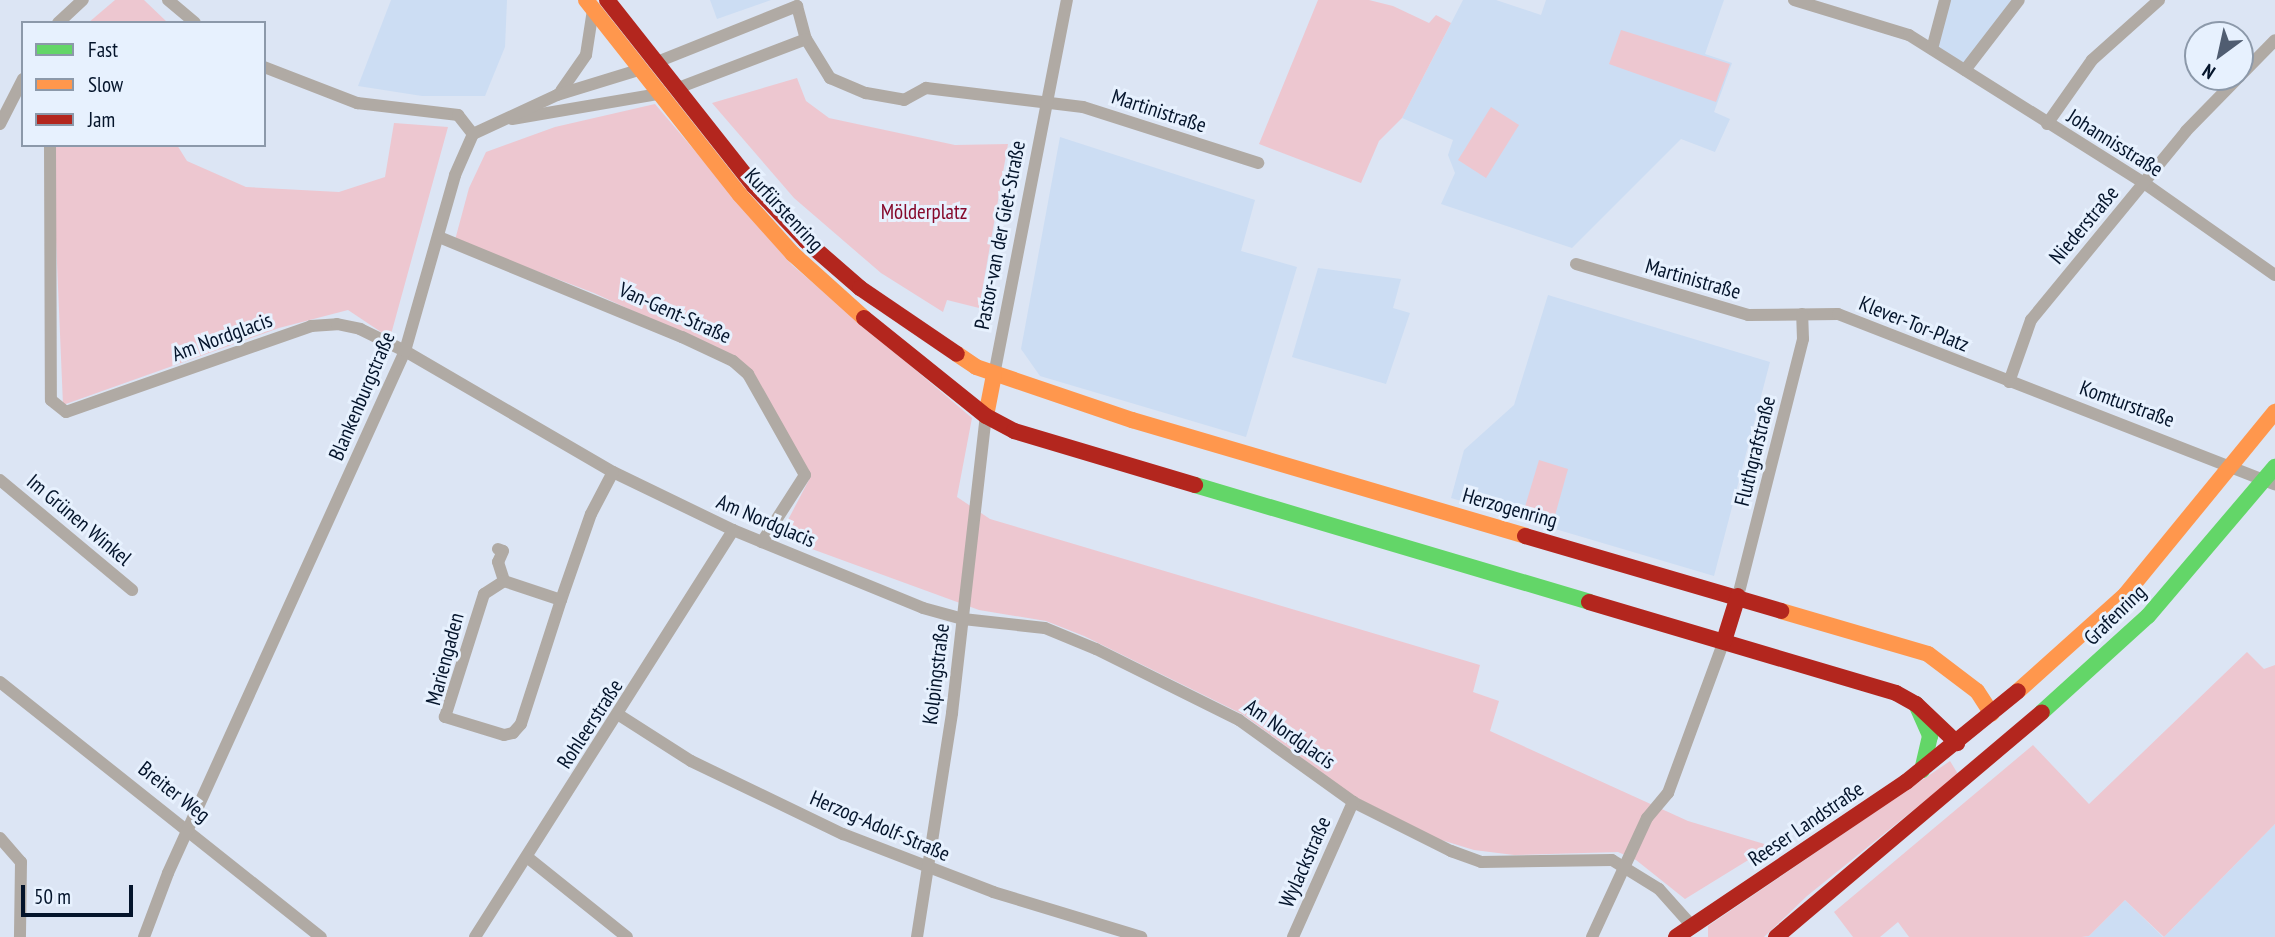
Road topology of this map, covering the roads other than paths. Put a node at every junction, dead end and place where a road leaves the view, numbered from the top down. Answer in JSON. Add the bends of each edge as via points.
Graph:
{"nodes":[{"id":1,"x":83,"y":0,"type":"edge"},
{"id":2,"x":168,"y":0,"type":"edge"},
{"id":3,"x":607,"y":0,"type":"edge"},
{"id":4,"x":1067,"y":0,"type":"edge"},
{"id":5,"x":1794,"y":0,"type":"edge"},
{"id":6,"x":1945,"y":0,"type":"edge"},
{"id":7,"x":2019,"y":0,"type":"edge"},
{"id":8,"x":2159,"y":0,"type":"edge"},
{"id":9,"x":799,"y":3,"type":"edge"},
{"id":10,"x":590,"y":5,"type":"edge"},
{"id":11,"x":60,"y":21,"type":"edge"},
{"id":12,"x":193,"y":21,"type":"edge"},
{"id":13,"x":806,"y":39,"type":"junction"},
{"id":14,"x":2275,"y":40,"type":"edge"},
{"id":15,"x":1932,"y":49,"type":"junction"},
{"id":16,"x":657,"y":62,"type":"junction"},
{"id":17,"x":266,"y":68,"type":"edge"},
{"id":18,"x":639,"y":70,"type":"junction"},
{"id":19,"x":1965,"y":70,"type":"junction"},
{"id":20,"x":21,"y":85,"type":"edge"},
{"id":21,"x":678,"y":88,"type":"junction"},
{"id":22,"x":659,"y":94,"type":"junction"},
{"id":23,"x":557,"y":95,"type":"junction"},
{"id":24,"x":1046,"y":102,"type":"junction"},
{"id":25,"x":498,"y":121,"type":"junction"},
{"id":26,"x":0,"y":124,"type":"edge"},
{"id":27,"x":2047,"y":124,"type":"junction"},
{"id":28,"x":473,"y":134,"type":"junction"},
{"id":29,"x":50,"y":147,"type":"edge"},
{"id":30,"x":1258,"y":163,"type":"dead end"},
{"id":31,"x":2144,"y":183,"type":"junction"},
{"id":32,"x":439,"y":237,"type":"junction"},
{"id":33,"x":1576,"y":264,"type":"dead end"},
{"id":34,"x":2275,"y":275,"type":"edge"},
{"id":35,"x":1802,"y":314,"type":"junction"},
{"id":36,"x":410,"y":354,"type":"junction"},
{"id":37,"x":994,"y":375,"type":"junction"},
{"id":38,"x":2009,"y":382,"type":"junction"},
{"id":39,"x":2275,"y":412,"type":"edge"},
{"id":40,"x":986,"y":416,"type":"junction"},
{"id":41,"x":2231,"y":466,"type":"junction"},
{"id":42,"x":613,"y":472,"type":"junction"},
{"id":43,"x":2271,"y":477,"type":"edge"},
{"id":44,"x":0,"y":480,"type":"edge"},
{"id":45,"x":733,"y":530,"type":"junction"},
{"id":46,"x":762,"y":542,"type":"junction"},
{"id":47,"x":498,"y":549,"type":"dead end"},
{"id":48,"x":504,"y":581,"type":"junction"},
{"id":49,"x":132,"y":590,"type":"dead end"},
{"id":50,"x":1738,"y":596,"type":"junction"},
{"id":51,"x":561,"y":600,"type":"junction"},
{"id":52,"x":963,"y":619,"type":"junction"},
{"id":53,"x":1724,"y":641,"type":"junction"},
{"id":54,"x":0,"y":682,"type":"edge"},
{"id":55,"x":1916,"y":704,"type":"junction"},
{"id":56,"x":1993,"y":714,"type":"junction"},
{"id":57,"x":619,"y":715,"type":"junction"},
{"id":58,"x":1957,"y":743,"type":"junction"},
{"id":59,"x":2003,"y":749,"type":"junction"},
{"id":60,"x":1982,"y":767,"type":"junction"},
{"id":61,"x":1922,"y":770,"type":"junction"},
{"id":62,"x":1353,"y":802,"type":"junction"},
{"id":63,"x":188,"y":828,"type":"junction"},
{"id":64,"x":0,"y":838,"type":"edge"},
{"id":65,"x":527,"y":857,"type":"junction"},
{"id":66,"x":928,"y":867,"type":"junction"},
{"id":67,"x":1625,"y":867,"type":"junction"},
{"id":68,"x":1692,"y":926,"type":"junction"},
{"id":69,"x":20,"y":937,"type":"edge"},
{"id":70,"x":144,"y":937,"type":"edge"},
{"id":71,"x":321,"y":937,"type":"edge"},
{"id":72,"x":475,"y":937,"type":"edge"},
{"id":73,"x":627,"y":937,"type":"edge"},
{"id":74,"x":918,"y":937,"type":"edge"},
{"id":75,"x":1141,"y":937,"type":"edge"},
{"id":76,"x":1293,"y":937,"type":"edge"},
{"id":77,"x":1592,"y":937,"type":"edge"},
{"id":78,"x":1676,"y":937,"type":"edge"},
{"id":79,"x":1776,"y":937,"type":"edge"}],
"edges":[{"from":1,"to":11,"type":"street"},
{"from":2,"to":12,"type":"street"},
{"from":3,"to":16,"type":"main road","name":"Kurfürstenring"},
{"from":4,"to":24,"type":"street","name":"Pastor-van der Giet-Straße"},
{"from":5,"to":15,"type":"street","name":"Johannisstraße","via":[[1909,36]]},
{"from":6,"to":15,"type":"street"},
{"from":7,"to":19,"type":"street"},
{"from":8,"to":27,"type":"street","via":[[2092,60]]},
{"from":9,"to":13,"type":"street"},
{"from":9,"to":16,"type":"street"},
{"from":10,"to":18,"type":"main road","name":"Kurfürstenring"},
{"from":10,"to":23,"type":"street","via":[[586,55],[576,75]]},
{"from":13,"to":21,"type":"street"},
{"from":13,"to":24,"type":"street","via":[[830,78],[866,93],[904,100],[926,88]]},
{"from":14,"to":31,"type":"street","name":"Niederstraße","via":[[2186,131]]},
{"from":15,"to":19,"type":"street","name":"Johannisstraße"},
{"from":16,"to":18,"type":"main road"},
{"from":16,"to":21,"type":"main road","name":"Kurfürstenring"},
{"from":17,"to":28,"type":"street","via":[[357,103],[458,115]]},
{"from":18,"to":22,"type":"main road","name":"Kurfürstenring"},
{"from":18,"to":23,"type":"street"},
{"from":19,"to":27,"type":"street","name":"Johannisstraße"},
{"from":20,"to":26,"type":"street"},
{"from":21,"to":22,"type":"main road"},
{"from":21,"to":37,"type":"main road","name":"Kurfürstenring","via":[[754,186],[806,242],[917,330]]},
{"from":22,"to":25,"type":"street"},
{"from":22,"to":40,"type":"main road","name":"Kurfürstenring","via":[[793,254],[876,329]]},
{"from":23,"to":25,"type":"street"},
{"from":24,"to":30,"type":"street","name":"Martinistraße","via":[[1083,107]]},
{"from":24,"to":37,"type":"street","name":"Pastor-van der Giet-Straße"},
{"from":25,"to":28,"type":"street"},
{"from":27,"to":31,"type":"street","name":"Johannisstraße"},
{"from":28,"to":32,"type":"street","name":"Blankenburgstraße","via":[[455,175]]},
{"from":29,"to":36,"type":"street","name":"Am Nordglacis","via":[[51,400],[66,412],[311,326],[337,324],[360,329]]},
{"from":31,"to":34,"type":"street","name":"Johannisstraße"},
{"from":31,"to":38,"type":"street","name":"Niederstraße","via":[[2031,320]]},
{"from":32,"to":36,"type":"street","name":"Blankenburgstraße"},
{"from":32,"to":46,"type":"street","name":"Van-Gent-Straße","via":[[682,337],[733,360],[748,374],[805,475]]},
{"from":33,"to":35,"type":"street","name":"Martinistraße","via":[[1748,315]]},
{"from":35,"to":38,"type":"street","name":"Klever-Tor-Platz","via":[[1838,314]]},
{"from":35,"to":50,"type":"street","name":"Fluthgrafstraße","via":[[1803,340]]},
{"from":36,"to":42,"type":"street","name":"Am Nordglacis"},
{"from":36,"to":63,"type":"street","name":"Blankenburgstraße"},
{"from":37,"to":40,"type":"main road"},
{"from":37,"to":50,"type":"main road","name":"Herzogenring"},
{"from":38,"to":41,"type":"street","name":"Komturstraße"},
{"from":39,"to":41,"type":"main road","name":"Grafenring"},
{"from":40,"to":52,"type":"street","name":"Kolpingstraße"},
{"from":40,"to":53,"type":"main road","via":[[1014,431],[1079,451]]},
{"from":41,"to":43,"type":"street","name":"Komturstraße"},
{"from":41,"to":56,"type":"main road","name":"Grafenring","via":[[2125,595]]},
{"from":42,"to":45,"type":"street","name":"Am Nordglacis"},
{"from":42,"to":51,"type":"street","name":"Mariengaden","via":[[591,514]]},
{"from":43,"to":59,"type":"main road","name":"Grafenring","via":[[2148,616]]},
{"from":44,"to":49,"type":"street","name":"Im Grünen Winkel"},
{"from":45,"to":46,"type":"street","name":"Am Nordglacis"},
{"from":45,"to":57,"type":"street","name":"Rohleerstraße"},
{"from":46,"to":52,"type":"street","name":"Am Nordglacis"},
{"from":47,"to":48,"type":"street","via":[[503,551],[498,562]]},
{"from":48,"to":51,"type":"street"},
{"from":48,"to":51,"type":"street","name":"Mariengaden","via":[[484,594],[445,717],[504,735],[513,733],[521,724]]},
{"from":50,"to":53,"type":"main road"},
{"from":50,"to":56,"type":"main road","name":"Herzogenring","via":[[1928,654],[1977,691]]},
{"from":52,"to":62,"type":"street","name":"Am Nordglacis","via":[[1045,628],[1096,649],[1239,720]]},
{"from":52,"to":66,"type":"street","name":"Kolpingstraße"},
{"from":53,"to":55,"type":"main road","via":[[1896,693]]},
{"from":53,"to":67,"type":"street","via":[[1668,793],[1647,818]]},
{"from":54,"to":63,"type":"street","name":"Breiter Weg"},
{"from":55,"to":58,"type":"main road"},
{"from":55,"to":61,"type":"main road","via":[[1930,736]]},
{"from":56,"to":58,"type":"main road","name":"Grafenring"},
{"from":56,"to":59,"type":"main road"},
{"from":57,"to":65,"type":"street","name":"Rohleerstraße"},
{"from":57,"to":66,"type":"street","name":"Herzog-Adolf-Straße","via":[[691,761],[843,834]]},
{"from":58,"to":60,"type":"main road"},
{"from":58,"to":61,"type":"main road","name":"Reeser Landstraße"},
{"from":59,"to":60,"type":"main road","name":"Grafenring"},
{"from":60,"to":79,"type":"main road"},
{"from":61,"to":68,"type":"main road","name":"Reeser Landstraße"},
{"from":62,"to":67,"type":"street","name":"Am Nordglacis","via":[[1481,862],[1612,860]]},
{"from":62,"to":76,"type":"street","name":"Wylackstraße"},
{"from":63,"to":70,"type":"street","name":"Blankenburgstraße"},
{"from":63,"to":71,"type":"street","name":"Breiter Weg"},
{"from":64,"to":69,"type":"street","via":[[21,862]]},
{"from":65,"to":72,"type":"street","name":"Rohleerstraße"},
{"from":65,"to":73,"type":"street"},
{"from":66,"to":74,"type":"street","name":"Kolpingstraße"},
{"from":66,"to":75,"type":"street","name":"Herzog-Adolf-Straße"},
{"from":67,"to":68,"type":"street","name":"Am Nordglacis","via":[[1659,889]]},
{"from":67,"to":77,"type":"street"},
{"from":68,"to":78,"type":"main road","name":"Reeser Landstraße"}]}
